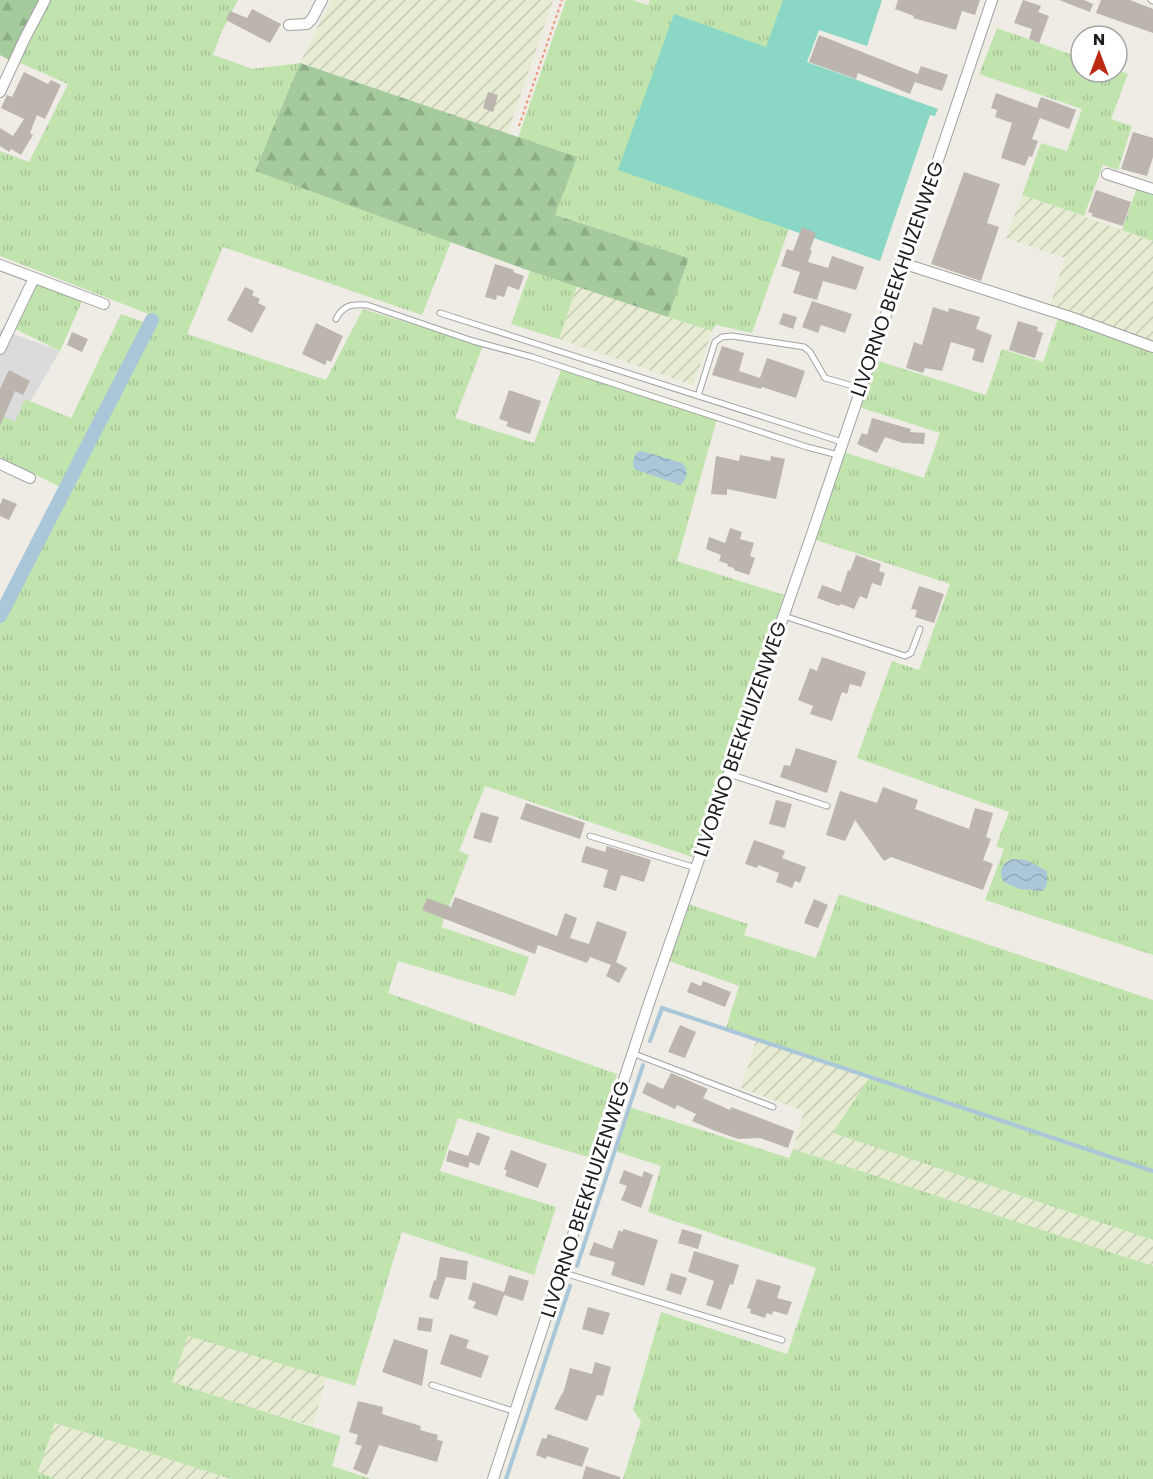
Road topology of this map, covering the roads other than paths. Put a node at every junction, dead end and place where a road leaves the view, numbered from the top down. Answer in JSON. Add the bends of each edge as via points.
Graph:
{"nodes":[{"id":1,"x":45,"y":0,"type":"edge"},
{"id":2,"x":322,"y":0,"type":"edge"},
{"id":3,"x":992,"y":0,"type":"edge"},
{"id":4,"x":289,"y":24,"type":"dead end"},
{"id":5,"x":0,"y":92,"type":"edge"},
{"id":6,"x":1107,"y":174,"type":"dead end"},
{"id":7,"x":1153,"y":189,"type":"edge"},
{"id":8,"x":902,"y":263,"type":"junction"},
{"id":9,"x":0,"y":265,"type":"edge"},
{"id":10,"x":34,"y":278,"type":"junction"},
{"id":11,"x":104,"y":304,"type":"dead end"},
{"id":12,"x":440,"y":313,"type":"dead end"},
{"id":13,"x":336,"y":319,"type":"dead end"},
{"id":14,"x":1153,"y":347,"type":"edge"},
{"id":15,"x":0,"y":349,"type":"edge"},
{"id":16,"x":860,"y":388,"type":"junction"},
{"id":17,"x":698,"y":396,"type":"junction"},
{"id":18,"x":842,"y":442,"type":"junction"},
{"id":19,"x":838,"y":455,"type":"junction"},
{"id":20,"x":0,"y":464,"type":"edge"},
{"id":21,"x":30,"y":478,"type":"dead end"},
{"id":22,"x":782,"y":616,"type":"junction"},
{"id":23,"x":920,"y":629,"type":"dead end"},
{"id":24,"x":729,"y":774,"type":"junction"},
{"id":25,"x":826,"y":806,"type":"dead end"},
{"id":26,"x":590,"y":836,"type":"dead end"},
{"id":27,"x":696,"y":868,"type":"junction"},
{"id":28,"x":632,"y":1053,"type":"junction"},
{"id":29,"x":773,"y":1107,"type":"dead end"},
{"id":30,"x":561,"y":1272,"type":"junction"},
{"id":31,"x":782,"y":1340,"type":"dead end"},
{"id":32,"x":432,"y":1385,"type":"dead end"},
{"id":33,"x":516,"y":1412,"type":"junction"},
{"id":34,"x":493,"y":1479,"type":"edge"}],
"edges":[{"from":1,"to":5,"type":"street"},
{"from":2,"to":4,"type":"street","via":[[307,24]]},
{"from":3,"to":8,"type":"street","name":"LIVORNO BEEKHUIZENWEG"},
{"from":6,"to":7,"type":"street"},
{"from":8,"to":14,"type":"street"},
{"from":8,"to":16,"type":"street","name":"LIVORNO BEEKHUIZENWEG"},
{"from":9,"to":10,"type":"street"},
{"from":10,"to":11,"type":"street"},
{"from":10,"to":15,"type":"street"},
{"from":12,"to":17,"type":"lane"},
{"from":13,"to":19,"type":"lane","via":[[346,307],[367,305]]},
{"from":16,"to":17,"type":"lane","via":[[825,378],[804,347],[732,336],[715,342]]},
{"from":16,"to":18,"type":"street","name":"LIVORNO BEEKHUIZENWEG"},
{"from":17,"to":18,"type":"lane"},
{"from":18,"to":19,"type":"street","name":"LIVORNO BEEKHUIZENWEG"},
{"from":19,"to":22,"type":"street","name":"LIVORNO BEEKHUIZENWEG"},
{"from":20,"to":21,"type":"street"},
{"from":22,"to":23,"type":"lane","via":[[904,656],[911,653]]},
{"from":22,"to":24,"type":"street","name":"LIVORNO BEEKHUIZENWEG"},
{"from":24,"to":25,"type":"lane"},
{"from":24,"to":27,"type":"street","name":"LIVORNO BEEKHUIZENWEG"},
{"from":26,"to":27,"type":"lane"},
{"from":27,"to":28,"type":"street","name":"LIVORNO BEEKHUIZENWEG"},
{"from":28,"to":29,"type":"lane"},
{"from":28,"to":30,"type":"street","name":"LIVORNO BEEKHUIZENWEG"},
{"from":30,"to":31,"type":"lane"},
{"from":30,"to":33,"type":"street","name":"LIVORNO BEEKHUIZENWEG"},
{"from":32,"to":33,"type":"lane"},
{"from":33,"to":34,"type":"street","name":"LIVORNO BEEKHUIZENWEG"}]}
